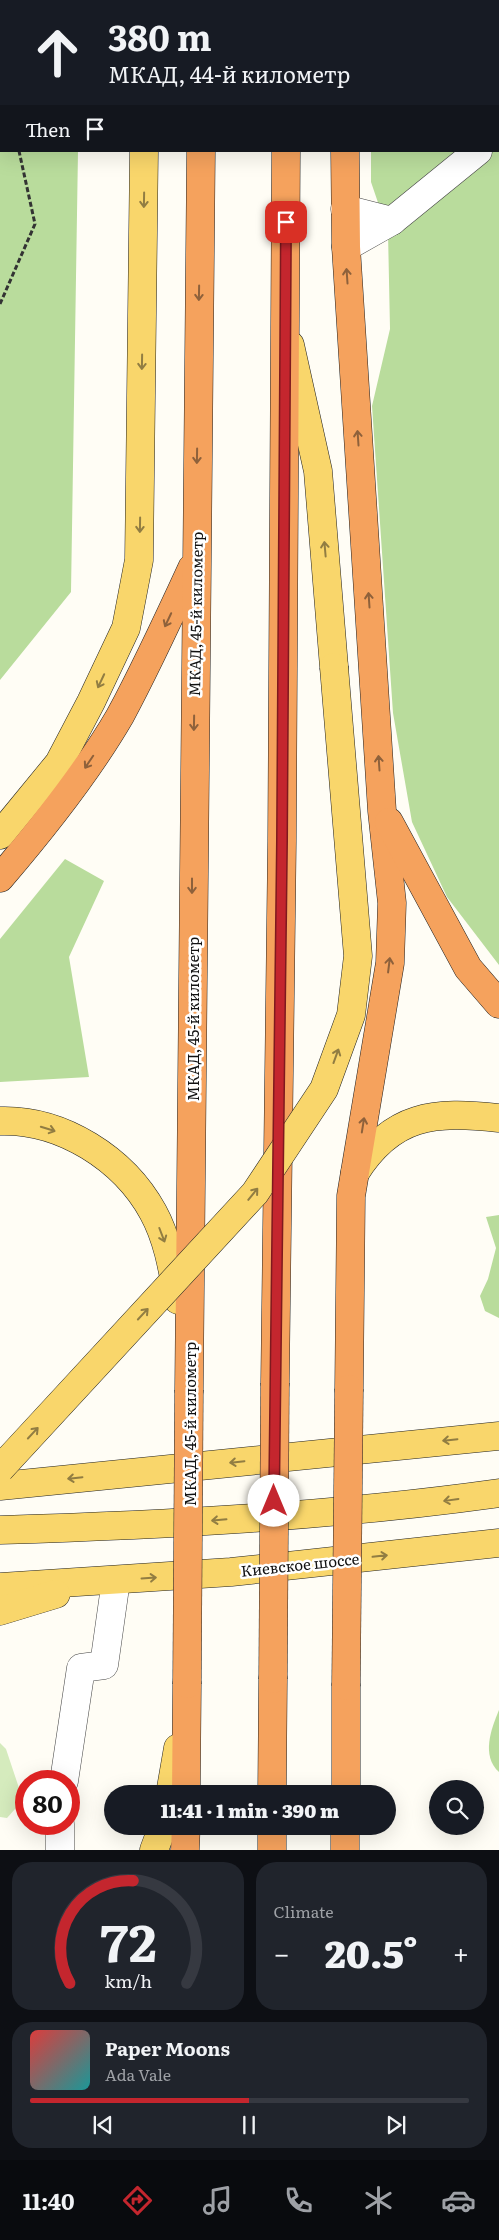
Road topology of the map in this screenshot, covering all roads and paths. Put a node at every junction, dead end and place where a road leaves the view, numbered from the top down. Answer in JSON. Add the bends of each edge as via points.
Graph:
{"nodes":[{"id":1,"x":19,"y":152,"type":"edge"},
{"id":2,"x":144,"y":152,"type":"edge"},
{"id":3,"x":201,"y":152,"type":"edge"},
{"id":4,"x":286,"y":152,"type":"edge"},
{"id":5,"x":345,"y":152,"type":"edge"},
{"id":6,"x":477,"y":152,"type":"edge"},
{"id":7,"x":345,"y":209,"type":"junction"},
{"id":8,"x":392,"y":221,"type":"junction"},
{"id":9,"x":346,"y":247,"type":"junction"},
{"id":10,"x":0,"y":304,"type":"edge"},
{"id":11,"x":284,"y":321,"type":"junction"},
{"id":12,"x":196,"y":560,"type":"junction"},
{"id":13,"x":382,"y":811,"type":"junction"},
{"id":14,"x":0,"y":835,"type":"edge"},
{"id":15,"x":0,"y":878,"type":"edge"},
{"id":16,"x":499,"y":1004,"type":"edge"},
{"id":17,"x":499,"y":1118,"type":"edge"},
{"id":18,"x":0,"y":1121,"type":"edge"},
{"id":19,"x":355,"y":1173,"type":"junction"},
{"id":20,"x":189,"y":1387,"type":"junction"},
{"id":21,"x":499,"y":1436,"type":"edge"},
{"id":22,"x":0,"y":1469,"type":"edge"},
{"id":23,"x":0,"y":1486,"type":"edge"},
{"id":24,"x":499,"y":1493,"type":"edge"},
{"id":25,"x":0,"y":1530,"type":"edge"},
{"id":26,"x":499,"y":1543,"type":"edge"},
{"id":27,"x":451,"y":1548,"type":"junction"},
{"id":28,"x":499,"y":1562,"type":"edge"},
{"id":29,"x":108,"y":1581,"type":"junction"},
{"id":30,"x":0,"y":1587,"type":"edge"},
{"id":31,"x":0,"y":1611,"type":"edge"},
{"id":32,"x":187,"y":1688,"type":"junction"},
{"id":33,"x":66,"y":1770,"type":"edge"},
{"id":34,"x":171,"y":1785,"type":"edge"},
{"id":35,"x":186,"y":1785,"type":"edge"},
{"id":36,"x":272,"y":1785,"type":"edge"},
{"id":37,"x":346,"y":1785,"type":"edge"},
{"id":38,"x":60,"y":1835,"type":"edge"},
{"id":39,"x":160,"y":1835,"type":"edge"},
{"id":40,"x":186,"y":1835,"type":"edge"},
{"id":41,"x":272,"y":1835,"type":"edge"},
{"id":42,"x":345,"y":1835,"type":"edge"},
{"id":43,"x":60,"y":1850,"type":"edge"},
{"id":44,"x":154,"y":1850,"type":"edge"},
{"id":45,"x":186,"y":1850,"type":"edge"},
{"id":46,"x":272,"y":1850,"type":"edge"},
{"id":47,"x":345,"y":1850,"type":"edge"}],
"edges":[{"from":1,"to":10,"type":"path","via":[[35,224]]},
{"from":2,"to":14,"type":"main road","one_way":true,"via":[[139,560],[126,628],[59,763]]},
{"from":3,"to":12,"type":"highway","name":"МКАД, 45-й километр","one_way":true},
{"from":4,"to":11,"type":"highway"},
{"from":5,"to":7,"type":"highway"},
{"from":6,"to":8,"type":"lane"},
{"from":7,"to":8,"type":"lane"},
{"from":7,"to":9,"type":"highway"},
{"from":8,"to":9,"type":"lane"},
{"from":13,"to":9,"type":"highway","one_way":true},
{"from":22,"to":11,"type":"main road","one_way":true,"bridge":true,"via":[[255,1193],[324,1089],[351,1015],[358,956],[318,471]]},
{"from":11,"to":36,"type":"highway","bridge":true},
{"from":12,"to":15,"type":"highway","one_way":true,"via":[[150,659],[118,718],[39,832]]},
{"from":12,"to":20,"type":"highway","name":"МКАД, 45-й километр","one_way":true},
{"from":13,"to":16,"type":"highway","via":[[468,968]]},
{"from":19,"to":13,"type":"highway","one_way":true,"via":[[390,963],[392,903]]},
{"from":17,"to":19,"type":"main road","via":[[464,1114],[425,1118],[392,1130],[369,1151]]},
{"from":18,"to":20,"type":"main road","one_way":true,"via":[[34,1124],[73,1136],[104,1156],[132,1182],[153,1213],[169,1253],[180,1306]]},
{"from":19,"to":37,"type":"highway","bridge":true,"via":[[351,1196],[348,1389]]},
{"from":20,"to":32,"type":"highway","name":"МКАД, 45-й километр","bridge":true},
{"from":21,"to":23,"type":"main road","one_way":true},
{"from":24,"to":25,"type":"main road","one_way":true,"via":[[431,1502],[142,1526]]},
{"from":26,"to":27,"type":"main road","name":"Киевское шоссе"},
{"from":27,"to":28,"type":"main road"},
{"from":29,"to":27,"type":"main road","name":"Киевское шоссе","one_way":true,"via":[[231,1572]]},
{"from":29,"to":30,"type":"main road"},
{"from":29,"to":31,"type":"main road"},
{"from":29,"to":33,"type":"lane","via":[[104,1666],[81,1668]]},
{"from":32,"to":34,"type":"main road"},
{"from":32,"to":35,"type":"highway","name":"МКАД, 45-й километр"},
{"from":38,"to":43,"type":"lane"},
{"from":39,"to":44,"type":"main road"},
{"from":40,"to":45,"type":"highway"},
{"from":41,"to":46,"type":"highway"},
{"from":42,"to":47,"type":"highway"}]}
